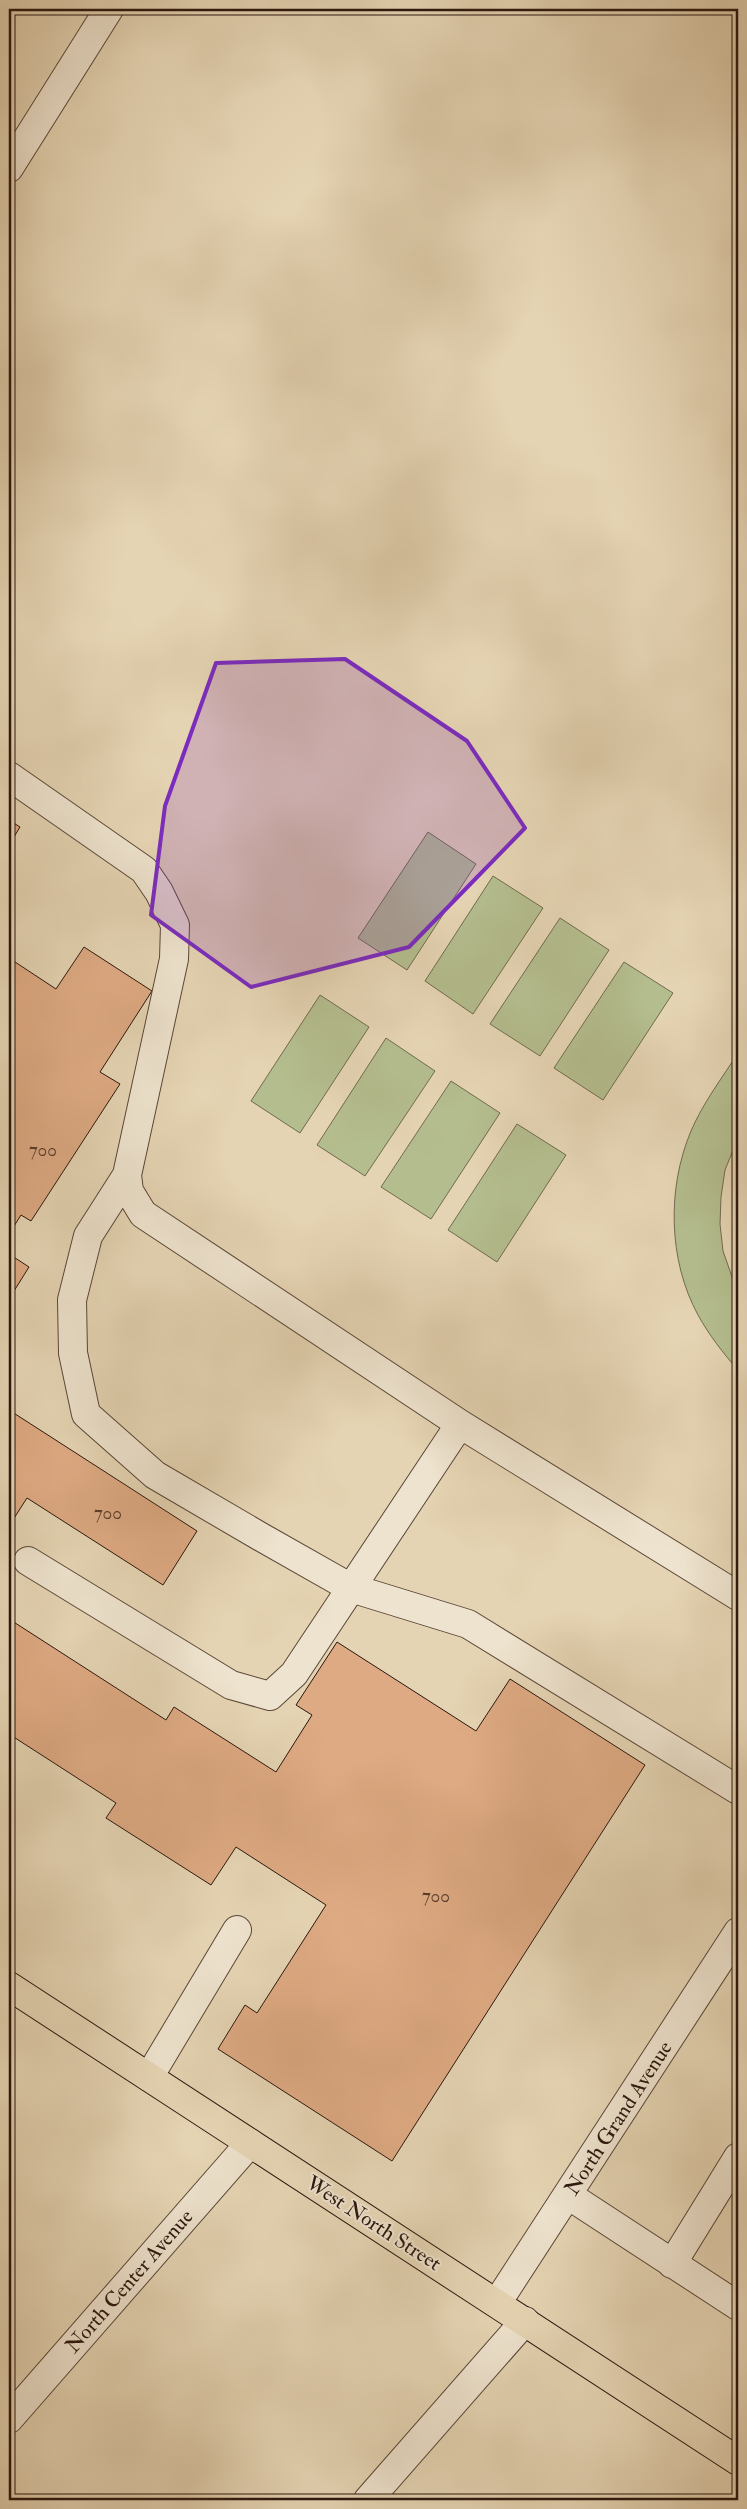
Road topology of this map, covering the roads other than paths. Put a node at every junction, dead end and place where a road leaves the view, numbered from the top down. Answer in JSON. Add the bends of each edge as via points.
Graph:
{"nodes":[{"id":1,"x":109,"y":9,"type":"edge"},
{"id":2,"x":9,"y":168,"type":"edge"},
{"id":3,"x":9,"y":776,"type":"edge"},
{"id":4,"x":127,"y":1175,"type":"junction"},
{"id":5,"x":460,"y":1424,"type":"junction"},
{"id":6,"x":28,"y":1561,"type":"dead end"},
{"id":7,"x":351,"y":1588,"type":"junction"},
{"id":8,"x":738,"y":1596,"type":"edge"},
{"id":9,"x":738,"y":1790,"type":"edge"},
{"id":10,"x":237,"y":1930,"type":"dead end"},
{"id":11,"x":738,"y":1932,"type":"edge"},
{"id":12,"x":9,"y":1986,"type":"edge"},
{"id":13,"x":149,"y":2078,"type":"junction"},
{"id":14,"x":250,"y":2143,"type":"junction"},
{"id":15,"x":738,"y":2157,"type":"edge"},
{"id":16,"x":568,"y":2195,"type":"junction"},
{"id":17,"x":672,"y":2264,"type":"junction"},
{"id":18,"x":497,"y":2303,"type":"junction"},
{"id":19,"x":738,"y":2306,"type":"edge"},
{"id":20,"x":525,"y":2321,"type":"junction"},
{"id":21,"x":9,"y":2419,"type":"edge"},
{"id":22,"x":738,"y":2461,"type":"edge"},
{"id":23,"x":368,"y":2500,"type":"edge"}],
"edges":[{"from":1,"to":2,"type":"street"},
{"from":3,"to":4,"type":"street","via":[[144,870],[175,925],[174,959]]},
{"from":4,"to":5,"type":"street","via":[[129,1191],[143,1214]]},
{"from":4,"to":7,"type":"street","via":[[88,1236],[72,1300],[73,1353],[86,1414],[155,1475]]},
{"from":5,"to":7,"type":"street"},
{"from":5,"to":8,"type":"street"},
{"from":6,"to":7,"type":"street","via":[[231,1685],[270,1696],[294,1674]]},
{"from":7,"to":9,"type":"street","via":[[468,1624]]},
{"from":10,"to":13,"type":"street"},
{"from":11,"to":16,"type":"street","name":"North Grand Avenue"},
{"from":12,"to":13,"type":"main road","name":"West North Street"},
{"from":13,"to":14,"type":"main road","name":"West North Street"},
{"from":14,"to":18,"type":"main road","name":"West North Street"},
{"from":14,"to":21,"type":"street","name":"North Center Avenue"},
{"from":15,"to":17,"type":"street"},
{"from":16,"to":17,"type":"street"},
{"from":16,"to":18,"type":"street","name":"North Grand Avenue"},
{"from":17,"to":19,"type":"street"},
{"from":18,"to":20,"type":"main road","name":"West North Street"},
{"from":20,"to":22,"type":"main road","name":"West North Street"},
{"from":20,"to":23,"type":"street"}]}
